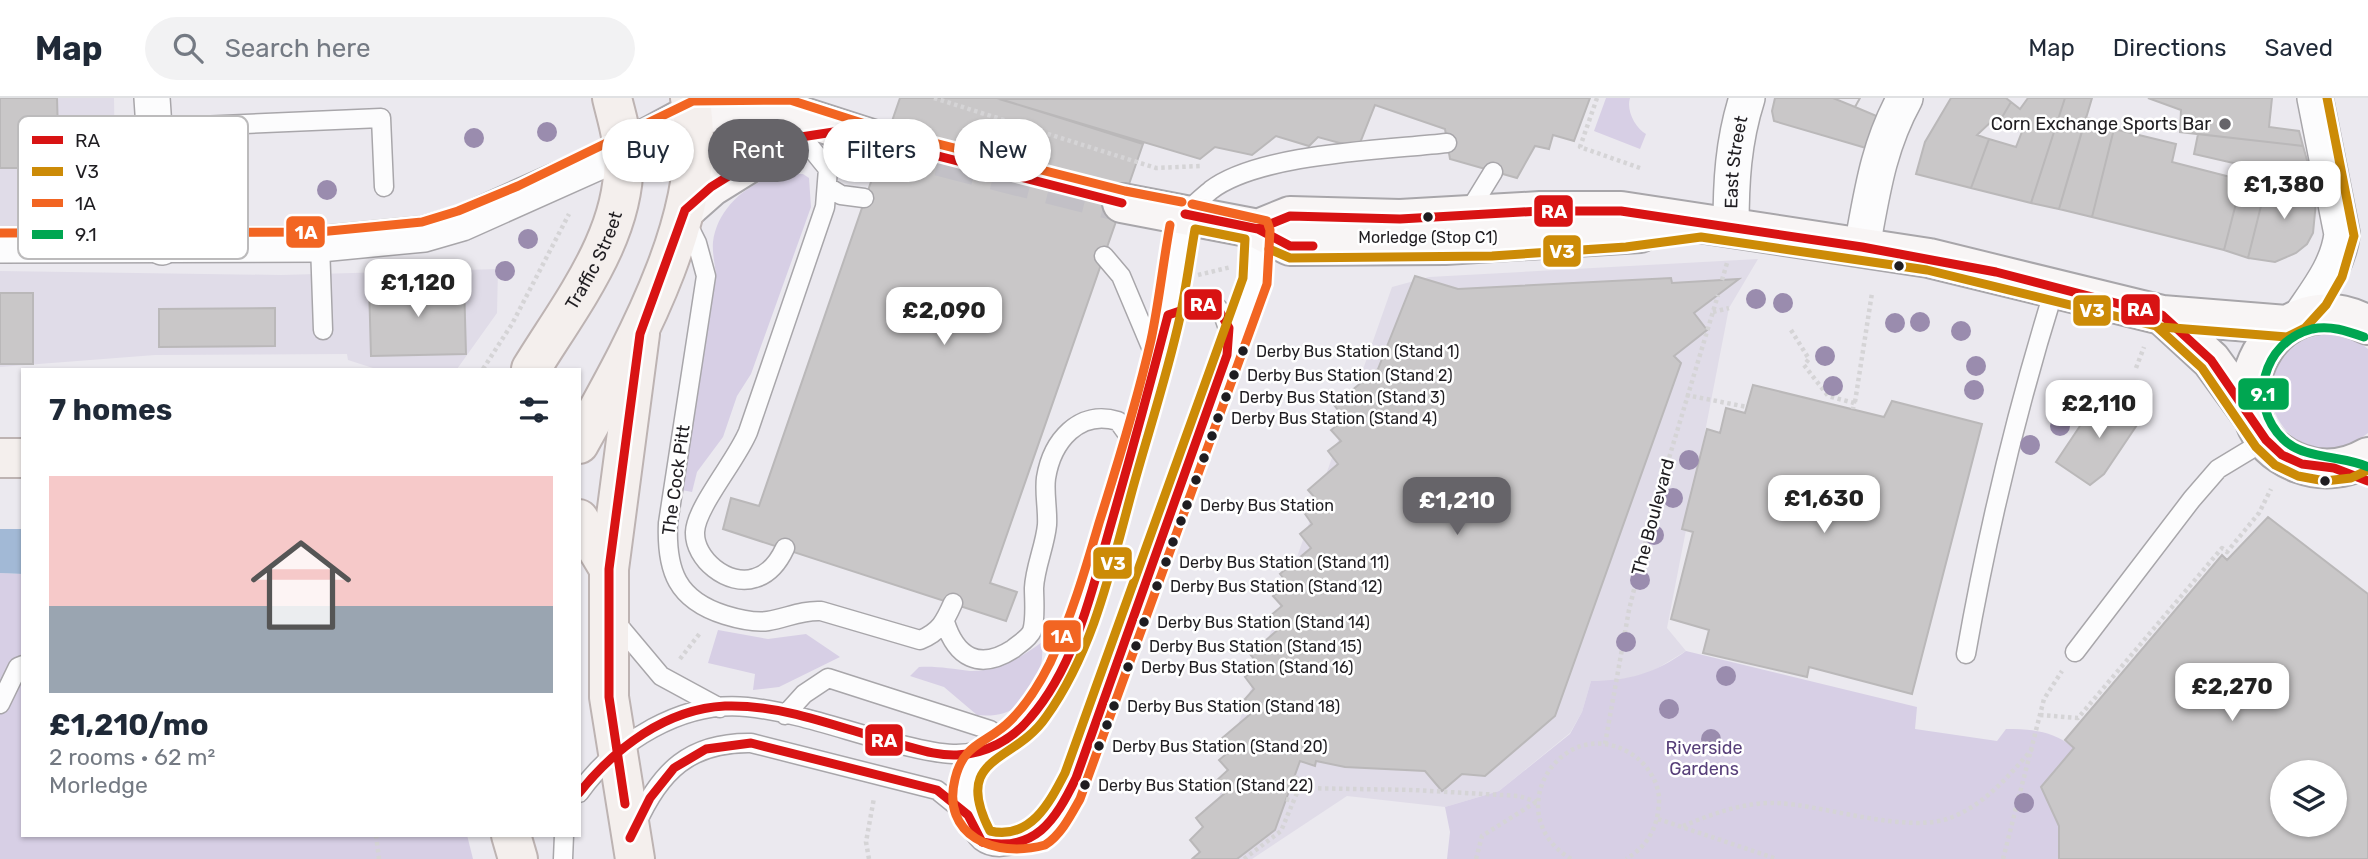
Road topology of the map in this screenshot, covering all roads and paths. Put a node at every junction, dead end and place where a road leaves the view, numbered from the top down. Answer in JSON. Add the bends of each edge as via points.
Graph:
{"nodes":[{"id":1,"x":612,"y":98,"type":"edge"},
{"id":2,"x":934,"y":98,"type":"edge"},
{"id":3,"x":1597,"y":98,"type":"edge"},
{"id":4,"x":1747,"y":98,"type":"edge"},
{"id":5,"x":1905,"y":98,"type":"edge"},
{"id":6,"x":2315,"y":98,"type":"edge"},
{"id":7,"x":153,"y":113,"type":"edge"},
{"id":8,"x":693,"y":117,"type":"edge"},
{"id":9,"x":616,"y":119,"type":"edge"},
{"id":10,"x":823,"y":125,"type":"edge"},
{"id":11,"x":1447,"y":143,"type":"dead end"},
{"id":12,"x":809,"y":151,"type":"edge"},
{"id":13,"x":602,"y":160,"type":"edge"},
{"id":14,"x":1202,"y":165,"type":"dead end"},
{"id":15,"x":1640,"y":168,"type":"dead end"},
{"id":16,"x":583,"y":169,"type":"junction"},
{"id":17,"x":1493,"y":172,"type":"dead end"},
{"id":18,"x":622,"y":182,"type":"edge"},
{"id":19,"x":719,"y":182,"type":"edge"},
{"id":20,"x":384,"y":187,"type":"dead end"},
{"id":21,"x":828,"y":187,"type":"junction"},
{"id":22,"x":864,"y":198,"type":"dead end"},
{"id":23,"x":1122,"y":203,"type":"tunnel mouth"},
{"id":24,"x":684,"y":212,"type":"junction"},
{"id":25,"x":1185,"y":214,"type":"junction"},
{"id":26,"x":1466,"y":216,"type":"junction"},
{"id":27,"x":1716,"y":227,"type":"junction"},
{"id":28,"x":1258,"y":229,"type":"junction"},
{"id":29,"x":320,"y":244,"type":"junction"},
{"id":30,"x":0,"y":245,"type":"edge"},
{"id":31,"x":18,"y":245,"type":"edge"},
{"id":32,"x":248,"y":245,"type":"edge"},
{"id":33,"x":1861,"y":247,"type":"junction"},
{"id":34,"x":1104,"y":256,"type":"dead end"},
{"id":35,"x":1257,"y":268,"type":"junction"},
{"id":36,"x":1172,"y":275,"type":"junction"},
{"id":37,"x":2055,"y":287,"type":"junction"},
{"id":38,"x":1872,"y":293,"type":"dead end"},
{"id":39,"x":1718,"y":295,"type":"dead end"},
{"id":40,"x":1729,"y":307,"type":"dead end"},
{"id":41,"x":1713,"y":312,"type":"junction"},
{"id":42,"x":1168,"y":315,"type":"junction"},
{"id":43,"x":2162,"y":315,"type":"junction"},
{"id":44,"x":2293,"y":322,"type":"junction"},
{"id":45,"x":2368,"y":325,"type":"edge"},
{"id":46,"x":323,"y":330,"type":"dead end"},
{"id":47,"x":1791,"y":330,"type":"dead end"},
{"id":48,"x":640,"y":334,"type":"junction"},
{"id":49,"x":1232,"y":340,"type":"junction"},
{"id":50,"x":1156,"y":359,"type":"junction"},
{"id":51,"x":484,"y":368,"type":"edge"},
{"id":52,"x":532,"y":368,"type":"edge"},
{"id":53,"x":1686,"y":394,"type":"junction"},
{"id":54,"x":1747,"y":407,"type":"dead end"},
{"id":55,"x":2261,"y":430,"type":"junction"},
{"id":56,"x":581,"y":440,"type":"edge"},
{"id":57,"x":0,"y":458,"type":"edge"},
{"id":58,"x":21,"y":458,"type":"edge"},
{"id":59,"x":1130,"y":458,"type":"junction"},
{"id":60,"x":2357,"y":469,"type":"edge"},
{"id":61,"x":2271,"y":489,"type":"dead end"},
{"id":62,"x":581,"y":522,"type":"edge"},
{"id":63,"x":785,"y":548,"type":"dead end"},
{"id":64,"x":609,"y":569,"type":"junction"},
{"id":65,"x":953,"y":603,"type":"dead end"},
{"id":66,"x":610,"y":614,"type":"junction"},
{"id":67,"x":945,"y":622,"type":"junction"},
{"id":68,"x":704,"y":628,"type":"dead end"},
{"id":69,"x":2075,"y":652,"type":"joint"},
{"id":70,"x":1966,"y":654,"type":"dead end"},
{"id":71,"x":21,"y":666,"type":"edge"},
{"id":72,"x":675,"y":666,"type":"dead end"},
{"id":73,"x":0,"y":704,"type":"edge"},
{"id":74,"x":720,"y":708,"type":"junction"},
{"id":75,"x":785,"y":715,"type":"junction"},
{"id":76,"x":2040,"y":715,"type":"junction"},
{"id":77,"x":1003,"y":741,"type":"junction"},
{"id":78,"x":1605,"y":744,"type":"junction"},
{"id":79,"x":2033,"y":748,"type":"junction"},
{"id":80,"x":982,"y":751,"type":"junction"},
{"id":81,"x":617,"y":752,"type":"junction"},
{"id":82,"x":1294,"y":777,"type":"dead end"},
{"id":83,"x":1299,"y":788,"type":"junction"},
{"id":84,"x":581,"y":791,"type":"edge"},
{"id":85,"x":1286,"y":799,"type":"dead end"},
{"id":86,"x":1293,"y":801,"type":"junction"},
{"id":87,"x":1537,"y":802,"type":"junction"},
{"id":88,"x":968,"y":815,"type":"junction"},
{"id":89,"x":1658,"y":819,"type":"junction"},
{"id":90,"x":1683,"y":826,"type":"junction"},
{"id":91,"x":376,"y":837,"type":"edge"},
{"id":92,"x":564,"y":837,"type":"edge"},
{"id":93,"x":866,"y":842,"type":"dead end"},
{"id":94,"x":633,"y":849,"type":"edge"},
{"id":95,"x":379,"y":859,"type":"edge"},
{"id":96,"x":563,"y":859,"type":"edge"},
{"id":97,"x":869,"y":859,"type":"edge"},
{"id":98,"x":1244,"y":859,"type":"edge"},
{"id":99,"x":1476,"y":859,"type":"edge"},
{"id":100,"x":1571,"y":859,"type":"edge"},
{"id":101,"x":1626,"y":859,"type":"edge"},
{"id":102,"x":1777,"y":859,"type":"edge"},
{"id":103,"x":2003,"y":859,"type":"edge"}],
"edges":[{"from":1,"to":9,"type":"main road","name":"Traffic Street"},
{"from":2,"to":14,"type":"path","via":[[1156,168]]},
{"from":3,"to":15,"type":"path","via":[[1580,147]]},
{"from":4,"to":27,"type":"street","name":"East Street"},
{"from":5,"to":33,"type":"street","via":[[1887,130],[1877,163]]},
{"from":6,"to":44,"type":"street","via":[[2342,234],[2340,252],[2326,279]]},
{"from":7,"to":20,"type":"lane","via":[[381,118]]},
{"from":8,"to":10,"type":"street","via":[[788,112]]},
{"from":8,"to":24,"type":"main road"},
{"from":11,"to":25,"type":"lane","via":[[1306,159],[1236,175]]},
{"from":12,"to":21,"type":"lane","via":[[828,169]]},
{"from":13,"to":16,"type":"street"},
{"from":16,"to":29,"type":"street","via":[[462,223],[424,234]]},
{"from":16,"to":51,"type":"path","via":[[579,194],[561,231]]},
{"from":17,"to":26,"type":"lane"},
{"from":18,"to":52,"type":"main road","name":"Traffic Street","via":[[598,260]]},
{"from":19,"to":24,"type":"street"},
{"from":21,"to":22,"type":"lane","via":[[841,195]]},
{"from":21,"to":63,"type":"lane","name":"The Cock Pitt","via":[[748,432],[732,466],[699,514],[695,532],[698,549],[708,564],[744,580],[769,571]]},
{"from":23,"to":25,"type":"street"},
{"from":24,"to":48,"type":"main road"},
{"from":24,"to":67,"type":"lane","name":"The Cock Pitt","via":[[706,276],[668,523],[667,553],[679,585],[708,610],[749,621],[821,611],[920,639],[934,635]]},
{"from":25,"to":28,"type":"street"},
{"from":25,"to":36,"type":"lane"},
{"from":26,"to":27,"type":"street","via":[[1621,211]]},
{"from":26,"to":28,"type":"street","via":[[1290,216]]},
{"from":27,"to":28,"type":"street","via":[[1387,247],[1290,246]]},
{"from":27,"to":33,"type":"street"},
{"from":28,"to":35,"type":"lane"},
{"from":29,"to":32,"type":"street"},
{"from":29,"to":46,"type":"lane"},
{"from":30,"to":31,"type":"street"},
{"from":33,"to":37,"type":"street"},
{"from":34,"to":50,"type":"lane","via":[[1121,275]]},
{"from":35,"to":36,"type":"path"},
{"from":35,"to":49,"type":"lane"},
{"from":36,"to":42,"type":"lane"},
{"from":37,"to":43,"type":"street"},
{"from":37,"to":70,"type":"lane","via":[[2028,373],[1986,546]]},
{"from":38,"to":47,"type":"path","via":[[1854,406],[1828,396],[1804,365],[1809,359]]},
{"from":39,"to":41,"type":"path","name":"The Boulevard"},
{"from":40,"to":41,"type":"path"},
{"from":41,"to":53,"type":"path","name":"The Boulevard"},
{"from":42,"to":49,"type":"lane","via":[[1201,304],[1217,307]]},
{"from":42,"to":50,"type":"lane"},
{"from":43,"to":44,"type":"street"},
{"from":43,"to":55,"type":"street","via":[[2211,360]]},
{"from":44,"to":45,"type":"street","via":[[2334,314]]},
{"from":44,"to":55,"type":"street","via":[[2262,349],[2254,367],[2250,386]]},
{"from":48,"to":56,"type":"main road"},
{"from":48,"to":64,"type":"main road"},
{"from":49,"to":88,"type":"lane","via":[[1076,778],[1059,812],[1034,838],[997,848],[982,842]]},
{"from":50,"to":59,"type":"lane"},
{"from":53,"to":54,"type":"path"},
{"from":53,"to":78,"type":"path","name":"The Boulevard","via":[[1629,610]]},
{"from":55,"to":60,"type":"street","via":[[2295,461],[2318,468]]},
{"from":55,"to":69,"type":"lane","via":[[2209,479]]},
{"from":57,"to":58,"type":"main road"},
{"from":59,"to":67,"type":"lane","via":[[1128,435],[1118,421],[1105,417],[1089,419],[1059,440],[1046,477],[1047,527],[1034,585],[1032,631],[1023,641],[996,657],[978,659],[951,641]]},
{"from":59,"to":77,"type":"lane","via":[[1087,609],[1064,663],[1036,711]]},
{"from":61,"to":76,"type":"path","via":[[2259,513],[2227,552],[2222,548],[2078,718]]},
{"from":62,"to":64,"type":"main road"},
{"from":64,"to":66,"type":"main road"},
{"from":65,"to":67,"type":"lane"},
{"from":66,"to":74,"type":"lane","via":[[661,676]]},
{"from":66,"to":81,"type":"main road","via":[[609,697]]},
{"from":68,"to":72,"type":"path"},
{"from":69,"to":76,"type":"path","via":[[2044,699]]},
{"from":71,"to":73,"type":"lane"},
{"from":74,"to":75,"type":"lane","via":[[745,706]]},
{"from":74,"to":81,"type":"lane","via":[[665,721]]},
{"from":75,"to":77,"type":"lane","via":[[804,694],[828,678],[990,730]]},
{"from":75,"to":80,"type":"lane","via":[[944,755]]},
{"from":76,"to":79,"type":"path"},
{"from":77,"to":80,"type":"lane"},
{"from":78,"to":87,"type":"path","via":[[1581,747],[1559,758],[1547,770]]},
{"from":78,"to":89,"type":"path","via":[[1625,749],[1642,761],[1660,798]]},
{"from":79,"to":90,"type":"path","via":[[1985,799],[1947,819],[1904,822],[1775,803],[1720,811]]},
{"from":79,"to":103,"type":"path"},
{"from":80,"to":88,"type":"lane","via":[[965,786]]},
{"from":81,"to":84,"type":"lane"},
{"from":81,"to":94,"type":"main road"},
{"from":82,"to":83,"type":"path"},
{"from":83,"to":86,"type":"path"},
{"from":83,"to":87,"type":"path","via":[[1519,796]]},
{"from":85,"to":86,"type":"path"},
{"from":86,"to":98,"type":"path","via":[[1280,831]]},
{"from":87,"to":99,"type":"path","via":[[1482,836]]},
{"from":87,"to":100,"type":"path","via":[[1548,839]]},
{"from":88,"to":94,"type":"lane","via":[[937,790],[751,743],[727,743],[709,746],[676,766],[648,798]]},
{"from":89,"to":90,"type":"path"},
{"from":89,"to":101,"type":"path","via":[[1642,848]]},
{"from":90,"to":102,"type":"path"},
{"from":91,"to":95,"type":"path"},
{"from":92,"to":96,"type":"lane"},
{"from":93,"to":97,"type":"path"}]}
